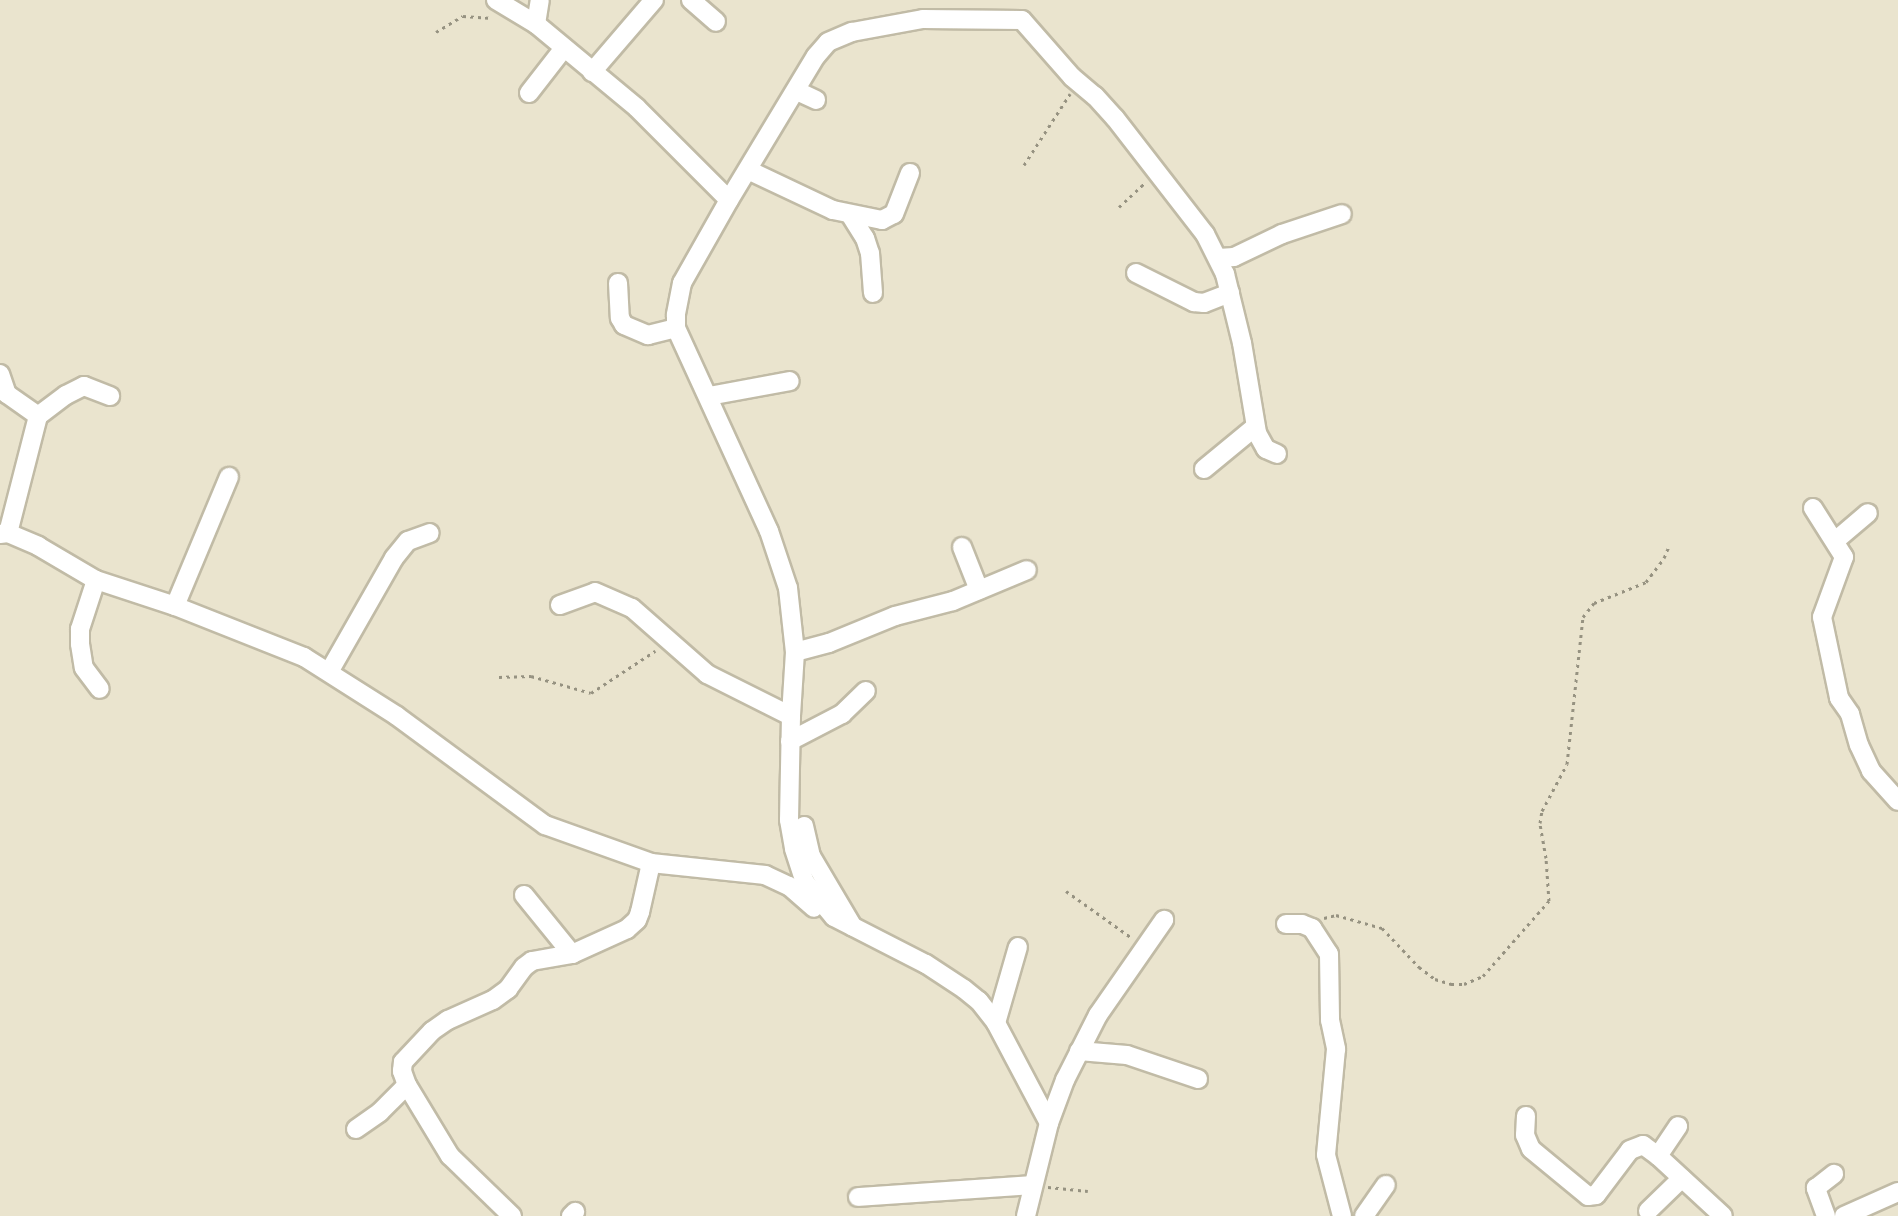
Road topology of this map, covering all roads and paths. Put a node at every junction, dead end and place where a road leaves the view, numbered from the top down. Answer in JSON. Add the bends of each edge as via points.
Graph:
{"nodes":[{"id":1,"x":540,"y":0,"type":"edge"},
{"id":2,"x":654,"y":0,"type":"edge"},
{"id":3,"x":691,"y":0,"type":"edge"},
{"id":4,"x":495,"y":9,"type":"edge"},
{"id":5,"x":716,"y":22,"type":"dead end"},
{"id":6,"x":536,"y":24,"type":"junction"},
{"id":7,"x":436,"y":32,"type":"dead end"},
{"id":8,"x":564,"y":48,"type":"junction"},
{"id":9,"x":592,"y":72,"type":"junction"},
{"id":10,"x":1078,"y":83,"type":"junction"},
{"id":11,"x":797,"y":91,"type":"junction"},
{"id":12,"x":529,"y":93,"type":"dead end"},
{"id":13,"x":816,"y":100,"type":"dead end"},
{"id":14,"x":1024,"y":165,"type":"dead end"},
{"id":15,"x":748,"y":170,"type":"junction"},
{"id":16,"x":1158,"y":171,"type":"junction"},
{"id":17,"x":910,"y":173,"type":"dead end"},
{"id":18,"x":729,"y":200,"type":"junction"},
{"id":19,"x":1119,"y":207,"type":"dead end"},
{"id":20,"x":1342,"y":214,"type":"dead end"},
{"id":21,"x":851,"y":216,"type":"junction"},
{"id":22,"x":1219,"y":258,"type":"junction"},
{"id":23,"x":1136,"y":273,"type":"dead end"},
{"id":24,"x":618,"y":283,"type":"dead end"},
{"id":25,"x":873,"y":293,"type":"dead end"},
{"id":26,"x":1230,"y":293,"type":"junction"},
{"id":27,"x":676,"y":328,"type":"junction"},
{"id":28,"x":0,"y":374,"type":"edge"},
{"id":29,"x":790,"y":381,"type":"dead end"},
{"id":30,"x":110,"y":396,"type":"dead end"},
{"id":31,"x":709,"y":396,"type":"junction"},
{"id":32,"x":38,"y":417,"type":"junction"},
{"id":33,"x":1255,"y":427,"type":"junction"},
{"id":34,"x":1277,"y":454,"type":"dead end"},
{"id":35,"x":1204,"y":469,"type":"dead end"},
{"id":36,"x":229,"y":477,"type":"dead end"},
{"id":37,"x":1814,"y":508,"type":"dead end"},
{"id":38,"x":1868,"y":513,"type":"dead end"},
{"id":39,"x":430,"y":533,"type":"dead end"},
{"id":40,"x":4,"y":534,"type":"edge"},
{"id":41,"x":1835,"y":541,"type":"junction"},
{"id":42,"x":1669,"y":546,"type":"dead end"},
{"id":43,"x":962,"y":547,"type":"dead end"},
{"id":44,"x":1027,"y":570,"type":"dead end"},
{"id":45,"x":96,"y":580,"type":"junction"},
{"id":46,"x":979,"y":590,"type":"junction"},
{"id":47,"x":560,"y":605,"type":"dead end"},
{"id":48,"x":175,"y":606,"type":"junction"},
{"id":49,"x":670,"y":643,"type":"junction"},
{"id":50,"x":795,"y":652,"type":"junction"},
{"id":51,"x":329,"y":672,"type":"junction"},
{"id":52,"x":500,"y":677,"type":"dead end"},
{"id":53,"x":100,"y":689,"type":"dead end"},
{"id":54,"x":866,"y":691,"type":"dead end"},
{"id":55,"x":791,"y":716,"type":"junction"},
{"id":56,"x":790,"y":741,"type":"junction"},
{"id":57,"x":1898,"y":801,"type":"edge"},
{"id":58,"x":804,"y":826,"type":"dead end"},
{"id":59,"x":651,"y":863,"type":"junction"},
{"id":60,"x":1066,"y":891,"type":"dead end"},
{"id":61,"x":524,"y":895,"type":"dead end"},
{"id":62,"x":1164,"y":920,"type":"dead end"},
{"id":63,"x":1286,"y":924,"type":"dead end"},
{"id":64,"x":849,"y":926,"type":"junction"},
{"id":65,"x":1312,"y":928,"type":"junction"},
{"id":66,"x":1018,"y":947,"type":"dead end"},
{"id":67,"x":1145,"y":948,"type":"junction"},
{"id":68,"x":572,"y":954,"type":"junction"},
{"id":69,"x":996,"y":1023,"type":"junction"},
{"id":70,"x":1078,"y":1051,"type":"junction"},
{"id":71,"x":1198,"y":1079,"type":"dead end"},
{"id":72,"x":407,"y":1085,"type":"junction"},
{"id":73,"x":1526,"y":1116,"type":"dead end"},
{"id":74,"x":1048,"y":1123,"type":"junction"},
{"id":75,"x":1678,"y":1126,"type":"dead end"},
{"id":76,"x":356,"y":1129,"type":"dead end"},
{"id":77,"x":1658,"y":1156,"type":"junction"},
{"id":78,"x":1834,"y":1174,"type":"dead end"},
{"id":79,"x":1682,"y":1178,"type":"junction"},
{"id":80,"x":1032,"y":1185,"type":"junction"},
{"id":81,"x":1386,"y":1185,"type":"dead end"},
{"id":82,"x":1088,"y":1191,"type":"dead end"},
{"id":83,"x":1898,"y":1192,"type":"edge"},
{"id":84,"x":858,"y":1197,"type":"dead end"},
{"id":85,"x":1648,"y":1210,"type":"dead end"},
{"id":86,"x":512,"y":1216,"type":"edge"},
{"id":87,"x":1026,"y":1216,"type":"edge"},
{"id":88,"x":1342,"y":1216,"type":"edge"},
{"id":89,"x":1364,"y":1216,"type":"edge"},
{"id":90,"x":1723,"y":1216,"type":"edge"},
{"id":91,"x":1826,"y":1216,"type":"edge"},
{"id":92,"x":1844,"y":1216,"type":"edge"}],
"edges":[{"from":1,"to":6,"type":"street"},
{"from":2,"to":9,"type":"street"},
{"from":3,"to":5,"type":"street"},
{"from":4,"to":6,"type":"street"},
{"from":4,"to":7,"type":"path","via":[[463,16]]},
{"from":6,"to":8,"type":"street"},
{"from":8,"to":9,"type":"street"},
{"from":8,"to":12,"type":"street"},
{"from":9,"to":18,"type":"street","via":[[637,108]]},
{"from":10,"to":11,"type":"street","via":[[1022,20],[923,19],[852,32],[828,42]]},
{"from":10,"to":14,"type":"path"},
{"from":10,"to":16,"type":"street","via":[[1095,96]]},
{"from":11,"to":13,"type":"street"},
{"from":11,"to":15,"type":"street"},
{"from":15,"to":18,"type":"street"},
{"from":15,"to":21,"type":"street"},
{"from":16,"to":19,"type":"path"},
{"from":16,"to":22,"type":"street"},
{"from":17,"to":21,"type":"street","via":[[894,214],[887,219]]},
{"from":18,"to":27,"type":"street","via":[[682,283]]},
{"from":20,"to":22,"type":"street","via":[[1282,234],[1234,257]]},
{"from":21,"to":25,"type":"street","via":[[870,253]]},
{"from":22,"to":26,"type":"street"},
{"from":23,"to":26,"type":"street","via":[[1194,302],[1204,303]]},
{"from":24,"to":27,"type":"street","via":[[624,325],[648,336]]},
{"from":26,"to":33,"type":"street"},
{"from":27,"to":31,"type":"street"},
{"from":28,"to":32,"type":"street","via":[[7,394]]},
{"from":29,"to":31,"type":"street"},
{"from":30,"to":32,"type":"street","via":[[84,386]]},
{"from":31,"to":50,"type":"street","via":[[782,566]]},
{"from":32,"to":40,"type":"street"},
{"from":33,"to":34,"type":"street","via":[[1266,449]]},
{"from":33,"to":35,"type":"street"},
{"from":36,"to":48,"type":"street"},
{"from":37,"to":41,"type":"street"},
{"from":38,"to":41,"type":"street"},
{"from":39,"to":51,"type":"street","via":[[408,541],[394,558]]},
{"from":40,"to":45,"type":"street","via":[[38,546]]},
{"from":41,"to":57,"type":"street","via":[[1844,564],[1822,616],[1839,698],[1850,714],[1871,771]]},
{"from":42,"to":65,"type":"path","via":[[1646,582],[1594,603],[1582,616],[1567,764],[1542,811],[1540,823],[1549,901],[1483,976],[1464,984],[1436,979],[1419,967],[1387,932],[1358,920],[1336,915],[1318,921]]},
{"from":43,"to":46,"type":"street"},
{"from":44,"to":46,"type":"street"},
{"from":45,"to":48,"type":"street"},
{"from":45,"to":53,"type":"street","via":[[80,628],[80,644],[84,668]]},
{"from":46,"to":50,"type":"street"},
{"from":47,"to":49,"type":"street","via":[[595,592],[642,614]]},
{"from":48,"to":51,"type":"street","via":[[304,657]]},
{"from":49,"to":52,"type":"path","via":[[591,693],[531,676]]},
{"from":49,"to":55,"type":"street","via":[[707,674]]},
{"from":50,"to":55,"type":"street"},
{"from":51,"to":59,"type":"street","via":[[456,758],[545,825]]},
{"from":54,"to":56,"type":"street","via":[[842,714]]},
{"from":55,"to":56,"type":"street"},
{"from":56,"to":64,"type":"street","via":[[789,820],[794,849],[805,882],[820,903]]},
{"from":58,"to":64,"type":"street","via":[[811,856]]},
{"from":59,"to":64,"type":"street","via":[[737,870],[775,878],[821,914]]},
{"from":59,"to":68,"type":"street","via":[[634,924]]},
{"from":60,"to":67,"type":"path"},
{"from":61,"to":68,"type":"street"},
{"from":62,"to":67,"type":"street"},
{"from":63,"to":65,"type":"street"},
{"from":64,"to":69,"type":"street","via":[[926,964],[964,989]]},
{"from":65,"to":88,"type":"street","via":[[1329,954],[1330,1020],[1336,1049],[1326,1155]]},
{"from":66,"to":69,"type":"street"},
{"from":67,"to":70,"type":"street","via":[[1098,1014]]},
{"from":68,"to":72,"type":"street","via":[[532,962],[493,1000],[432,1031],[403,1062]]},
{"from":69,"to":74,"type":"street"},
{"from":70,"to":71,"type":"street","via":[[1127,1055]]},
{"from":70,"to":74,"type":"street"},
{"from":72,"to":76,"type":"street"},
{"from":72,"to":86,"type":"street","via":[[450,1156]]},
{"from":73,"to":77,"type":"street","via":[[1525,1135],[1531,1149],[1588,1196],[1596,1195],[1630,1149],[1643,1145]]},
{"from":74,"to":80,"type":"street"},
{"from":75,"to":77,"type":"street"},
{"from":77,"to":79,"type":"street"},
{"from":78,"to":91,"type":"street","via":[[1816,1188]]},
{"from":79,"to":85,"type":"street"},
{"from":79,"to":90,"type":"street"},
{"from":80,"to":82,"type":"path"},
{"from":80,"to":84,"type":"street"},
{"from":80,"to":87,"type":"street"},
{"from":81,"to":89,"type":"street"},
{"from":83,"to":92,"type":"street"}]}
